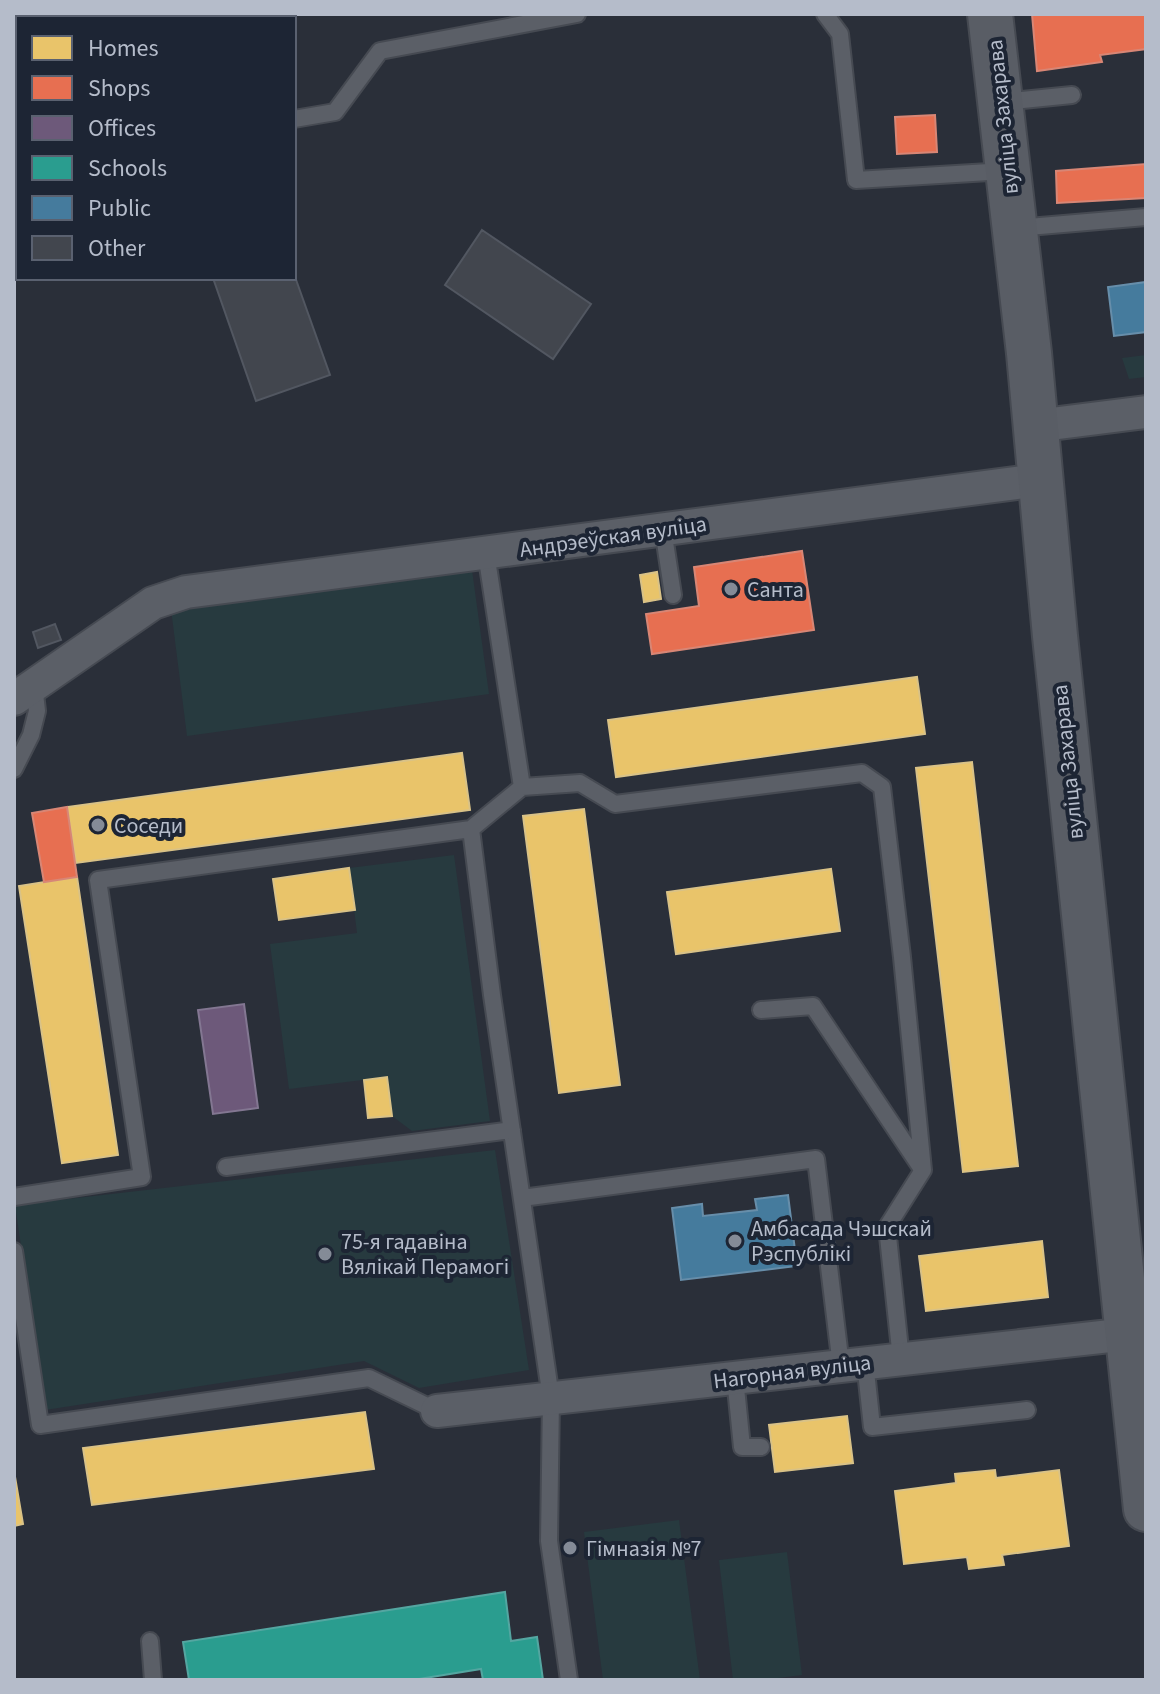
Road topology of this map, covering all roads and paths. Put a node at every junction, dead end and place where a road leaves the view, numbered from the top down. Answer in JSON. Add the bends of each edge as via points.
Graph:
{"nodes":[{"id":1,"x":577,"y":14,"type":"edge"},
{"id":2,"x":825,"y":14,"type":"edge"},
{"id":3,"x":990,"y":14,"type":"edge"},
{"id":4,"x":1072,"y":95,"type":"dead end"},
{"id":5,"x":1000,"y":102,"type":"junction"},
{"id":6,"x":296,"y":119,"type":"edge"},
{"id":7,"x":1008,"y":171,"type":"junction"},
{"id":8,"x":1146,"y":217,"type":"edge"},
{"id":9,"x":1014,"y":228,"type":"junction"},
{"id":10,"x":1146,"y":412,"type":"edge"},
{"id":11,"x":1035,"y":426,"type":"junction"},
{"id":12,"x":1039,"y":480,"type":"junction"},
{"id":13,"x":663,"y":529,"type":"junction"},
{"id":14,"x":486,"y":553,"type":"junction"},
{"id":15,"x":673,"y":595,"type":"dead end"},
{"id":16,"x":24,"y":692,"type":"edge"},
{"id":17,"x":14,"y":769,"type":"edge"},
{"id":18,"x":522,"y":787,"type":"junction"},
{"id":19,"x":471,"y":829,"type":"junction"},
{"id":20,"x":761,"y":1010,"type":"dead end"},
{"id":21,"x":512,"y":1130,"type":"junction"},
{"id":22,"x":226,"y":1167,"type":"dead end"},
{"id":23,"x":923,"y":1170,"type":"junction"},
{"id":24,"x":14,"y":1197,"type":"edge"},
{"id":25,"x":522,"y":1198,"type":"junction"},
{"id":26,"x":14,"y":1251,"type":"edge"},
{"id":27,"x":1137,"y":1333,"type":"edge"},
{"id":28,"x":901,"y":1359,"type":"junction"},
{"id":29,"x":853,"y":1364,"type":"junction"},
{"id":30,"x":735,"y":1378,"type":"junction"},
{"id":31,"x":551,"y":1398,"type":"junction"},
{"id":32,"x":1027,"y":1410,"type":"dead end"},
{"id":33,"x":437,"y":1411,"type":"joint"},
{"id":34,"x":761,"y":1447,"type":"dead end"},
{"id":35,"x":1146,"y":1509,"type":"edge"},
{"id":36,"x":150,"y":1641,"type":"dead end"},
{"id":37,"x":153,"y":1680,"type":"edge"},
{"id":38,"x":569,"y":1680,"type":"edge"}],
"edges":[{"from":1,"to":6,"type":"lane","via":[[380,51],[335,112]]},
{"from":2,"to":7,"type":"lane","via":[[840,34],[856,180]]},
{"from":3,"to":5,"type":"main road","name":"вуліца Захарава"},
{"from":4,"to":5,"type":"lane"},
{"from":5,"to":7,"type":"main road","name":"вуліца Захарава"},
{"from":7,"to":9,"type":"main road","name":"вуліца Захарава"},
{"from":8,"to":9,"type":"lane"},
{"from":9,"to":11,"type":"main road","name":"вуліца Захарава"},
{"from":10,"to":11,"type":"street"},
{"from":11,"to":12,"type":"main road","name":"вуліца Захарава"},
{"from":12,"to":13,"type":"street","name":"Андрэеўская вуліца"},
{"from":12,"to":27,"type":"main road","name":"вуліца Захарава"},
{"from":13,"to":14,"type":"street","name":"Андрэеўская вуліца"},
{"from":13,"to":15,"type":"lane"},
{"from":14,"to":16,"type":"street","name":"Андрэеўская вуліца","via":[[186,592],[153,603]]},
{"from":14,"to":18,"type":"lane"},
{"from":16,"to":17,"type":"lane","via":[[37,711]]},
{"from":18,"to":19,"type":"lane"},
{"from":18,"to":23,"type":"lane","via":[[580,783],[615,804],[862,773],[882,787]]},
{"from":19,"to":21,"type":"lane"},
{"from":19,"to":24,"type":"lane","via":[[98,880],[142,1177]]},
{"from":20,"to":23,"type":"lane","via":[[813,1006]]},
{"from":21,"to":22,"type":"lane"},
{"from":21,"to":25,"type":"lane"},
{"from":23,"to":28,"type":"lane","via":[[887,1227]]},
{"from":25,"to":29,"type":"lane","via":[[816,1159]]},
{"from":25,"to":31,"type":"lane"},
{"from":26,"to":33,"type":"lane","via":[[40,1425],[369,1378]]},
{"from":27,"to":28,"type":"street","name":"Нагорная вуліца"},
{"from":27,"to":35,"type":"main road","name":"вуліца Захарава"},
{"from":28,"to":29,"type":"street","name":"Нагорная вуліца"},
{"from":29,"to":30,"type":"street","name":"Нагорная вуліца"},
{"from":29,"to":32,"type":"lane","via":[[872,1427]]},
{"from":30,"to":31,"type":"street","name":"Нагорная вуліца"},
{"from":30,"to":34,"type":"lane","via":[[742,1447]]},
{"from":31,"to":33,"type":"street","name":"Нагорная вуліца"},
{"from":31,"to":38,"type":"lane","via":[[549,1541]]},
{"from":36,"to":37,"type":"lane"}]}
